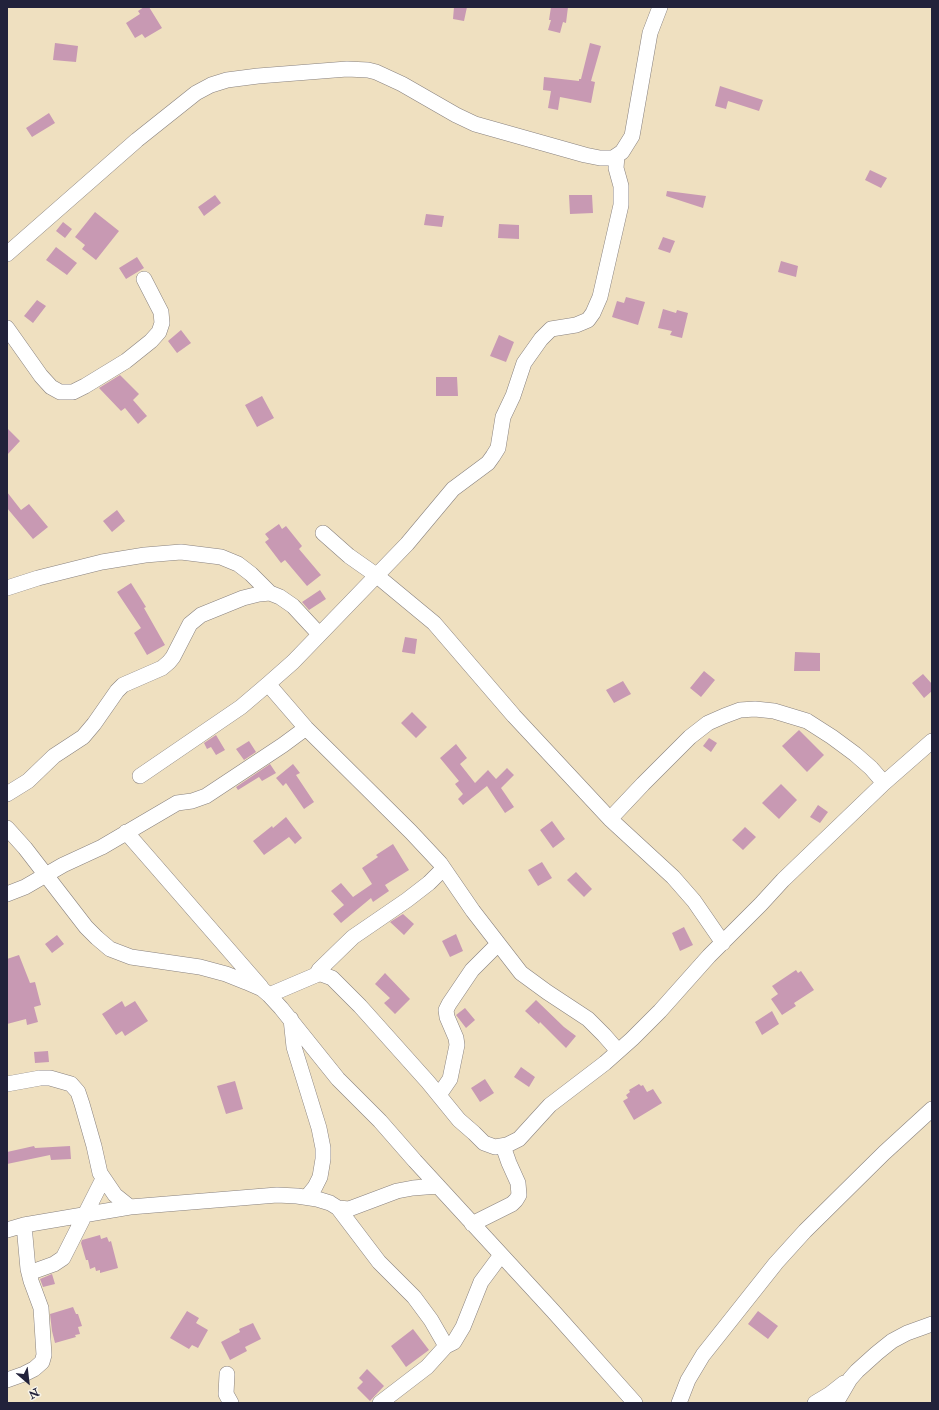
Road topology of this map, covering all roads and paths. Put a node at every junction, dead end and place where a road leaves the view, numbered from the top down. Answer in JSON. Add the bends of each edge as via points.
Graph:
{"nodes":[{"id":1,"x":659,"y":7,"type":"edge"},
{"id":2,"x":617,"y":156,"type":"junction"},
{"id":3,"x":7,"y":254,"type":"edge"},
{"id":4,"x":144,"y":278,"type":"dead end"},
{"id":5,"x":7,"y":328,"type":"edge"},
{"id":6,"x":323,"y":533,"type":"dead end"},
{"id":7,"x":376,"y":575,"type":"junction"},
{"id":8,"x":7,"y":588,"type":"edge"},
{"id":9,"x":270,"y":593,"type":"junction"},
{"id":10,"x":319,"y":634,"type":"junction"},
{"id":11,"x":268,"y":684,"type":"junction"},
{"id":12,"x":306,"y":728,"type":"junction"},
{"id":13,"x":932,"y":740,"type":"edge"},
{"id":14,"x":140,"y":776,"type":"dead end"},
{"id":15,"x":884,"y":783,"type":"junction"},
{"id":16,"x":7,"y":794,"type":"edge"},
{"id":17,"x":610,"y":820,"type":"junction"},
{"id":18,"x":7,"y":828,"type":"edge"},
{"id":19,"x":126,"y":832,"type":"junction"},
{"id":20,"x":443,"y":868,"type":"junction"},
{"id":21,"x":46,"y":874,"type":"junction"},
{"id":22,"x":7,"y":894,"type":"edge"},
{"id":23,"x":723,"y":943,"type":"junction"},
{"id":24,"x":498,"y":944,"type":"junction"},
{"id":25,"x":316,"y":975,"type":"junction"},
{"id":26,"x":266,"y":992,"type":"junction"},
{"id":27,"x":291,"y":1019,"type":"junction"},
{"id":28,"x":618,"y":1051,"type":"junction"},
{"id":29,"x":7,"y":1084,"type":"edge"},
{"id":30,"x":439,"y":1095,"type":"junction"},
{"id":31,"x":932,"y":1109,"type":"edge"},
{"id":32,"x":503,"y":1146,"type":"junction"},
{"id":33,"x":103,"y":1179,"type":"junction"},
{"id":34,"x":438,"y":1186,"type":"junction"},
{"id":35,"x":307,"y":1197,"type":"junction"},
{"id":36,"x":130,"y":1207,"type":"junction"},
{"id":37,"x":338,"y":1208,"type":"junction"},
{"id":38,"x":84,"y":1216,"type":"junction"},
{"id":39,"x":472,"y":1224,"type":"junction"},
{"id":40,"x":24,"y":1225,"type":"junction"},
{"id":41,"x":7,"y":1230,"type":"edge"},
{"id":42,"x":500,"y":1255,"type":"junction"},
{"id":43,"x":29,"y":1272,"type":"junction"},
{"id":44,"x":932,"y":1324,"type":"edge"},
{"id":45,"x":446,"y":1346,"type":"junction"},
{"id":46,"x":227,"y":1374,"type":"dead end"},
{"id":47,"x":850,"y":1379,"type":"junction"},
{"id":48,"x":7,"y":1380,"type":"edge"},
{"id":49,"x":231,"y":1403,"type":"edge"},
{"id":50,"x":380,"y":1403,"type":"edge"},
{"id":51,"x":634,"y":1403,"type":"edge"},
{"id":52,"x":679,"y":1403,"type":"edge"},
{"id":53,"x":815,"y":1403,"type":"edge"},
{"id":54,"x":836,"y":1403,"type":"edge"}],
"edges":[{"from":1,"to":2,"type":"street","via":[[650,34],[632,136]]},
{"from":2,"to":3,"type":"street","via":[[610,159],[585,155],[481,126],[402,84],[368,70],[347,69],[232,79],[211,85],[196,93],[137,140]]},
{"from":2,"to":7,"type":"street","via":[[616,168],[622,192],[620,213],[600,297],[593,313],[588,320],[579,325],[551,329],[541,339],[524,363],[503,417],[498,448],[493,456],[488,463],[453,489],[422,528]]},
{"from":4,"to":5,"type":"street","via":[[161,312],[162,323],[159,332],[152,341],[121,364],[73,392],[60,392],[51,387]]},
{"from":6,"to":7,"type":"street","via":[[356,562]]},
{"from":7,"to":10,"type":"street"},
{"from":7,"to":17,"type":"street","via":[[438,627],[514,716]]},
{"from":8,"to":9,"type":"street","via":[[102,562],[181,552],[222,557],[238,564]]},
{"from":9,"to":10,"type":"street","via":[[280,596],[293,606]]},
{"from":9,"to":16,"type":"street","via":[[243,598],[195,619],[169,662],[162,668],[123,685],[83,737],[54,756],[28,781]]},
{"from":10,"to":11,"type":"street"},
{"from":11,"to":12,"type":"street"},
{"from":11,"to":14,"type":"street","via":[[241,707]]},
{"from":12,"to":19,"type":"street","via":[[206,796],[177,803]]},
{"from":12,"to":20,"type":"street","via":[[411,832]]},
{"from":13,"to":15,"type":"street"},
{"from":15,"to":17,"type":"street","via":[[855,754],[807,721],[774,710],[740,710],[708,723],[690,737]]},
{"from":15,"to":23,"type":"street","via":[[783,880]]},
{"from":17,"to":23,"type":"street","via":[[673,877],[694,901]]},
{"from":18,"to":21,"type":"street"},
{"from":19,"to":21,"type":"street","via":[[102,847]]},
{"from":19,"to":26,"type":"street"},
{"from":20,"to":24,"type":"street"},
{"from":20,"to":25,"type":"street","via":[[407,900],[353,937]]},
{"from":21,"to":22,"type":"street"},
{"from":21,"to":26,"type":"street","via":[[86,927],[110,949],[131,957],[200,967],[226,974]]},
{"from":23,"to":28,"type":"street","via":[[708,956],[660,1011]]},
{"from":24,"to":28,"type":"street","via":[[521,973],[588,1019]]},
{"from":24,"to":30,"type":"street","via":[[472,970],[446,1010],[457,1044],[450,1079]]},
{"from":25,"to":26,"type":"street"},
{"from":25,"to":30,"type":"street","via":[[332,978]]},
{"from":26,"to":27,"type":"street"},
{"from":27,"to":34,"type":"street","via":[[338,1079],[380,1121]]},
{"from":27,"to":35,"type":"street","via":[[294,1047],[323,1148],[320,1177]]},
{"from":28,"to":32,"type":"street","via":[[550,1105],[519,1139]]},
{"from":29,"to":33,"type":"street","via":[[50,1078],[71,1084],[78,1092]]},
{"from":30,"to":32,"type":"street","via":[[459,1120],[484,1143],[495,1147]]},
{"from":31,"to":52,"type":"street","via":[[884,1153],[776,1263],[703,1355],[688,1380]]},
{"from":32,"to":39,"type":"street","via":[[518,1183],[519,1195],[512,1204]]},
{"from":33,"to":36,"type":"street","via":[[114,1195]]},
{"from":33,"to":38,"type":"street"},
{"from":34,"to":37,"type":"street","via":[[397,1191],[349,1208]]},
{"from":34,"to":39,"type":"street"},
{"from":35,"to":36,"type":"street","via":[[277,1195]]},
{"from":35,"to":37,"type":"street","via":[[330,1203]]},
{"from":36,"to":38,"type":"street"},
{"from":37,"to":45,"type":"street","via":[[379,1262],[414,1297]]},
{"from":38,"to":40,"type":"street"},
{"from":38,"to":43,"type":"street","via":[[63,1258],[54,1264]]},
{"from":39,"to":42,"type":"street"},
{"from":40,"to":41,"type":"street"},
{"from":40,"to":43,"type":"street"},
{"from":42,"to":45,"type":"street","via":[[481,1282],[458,1336],[454,1342]]},
{"from":42,"to":51,"type":"street"},
{"from":43,"to":48,"type":"street","via":[[30,1282],[41,1308],[44,1355],[42,1362],[34,1369]]},
{"from":44,"to":47,"type":"street","via":[[892,1341]]},
{"from":45,"to":50,"type":"street","via":[[428,1367]]},
{"from":46,"to":49,"type":"street","via":[[226,1394]]},
{"from":47,"to":53,"type":"street"},
{"from":47,"to":54,"type":"street"}]}
